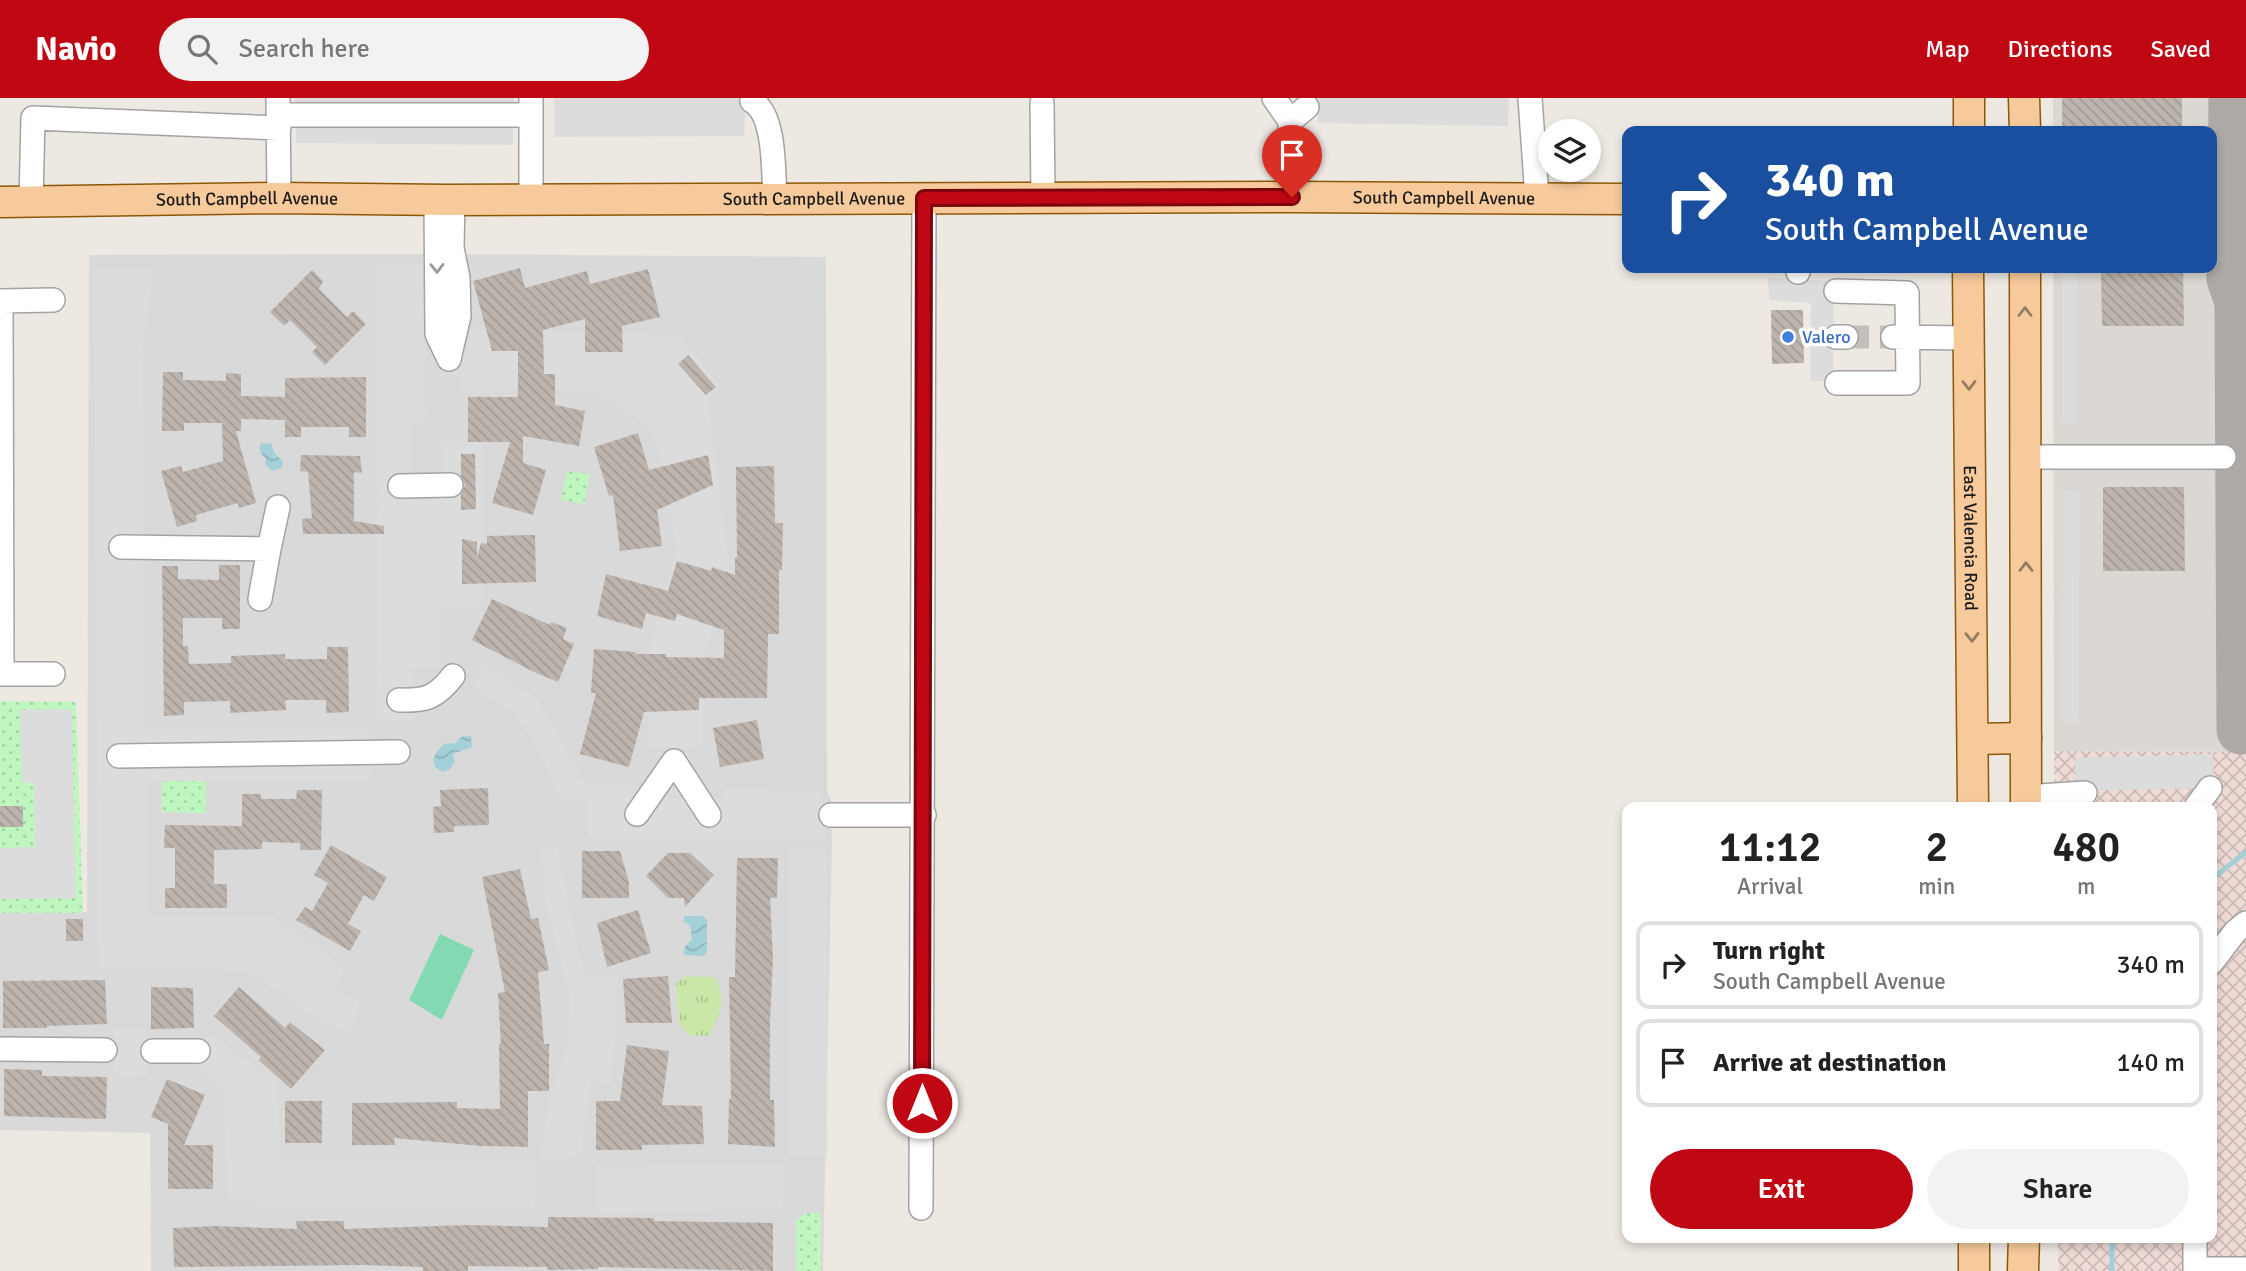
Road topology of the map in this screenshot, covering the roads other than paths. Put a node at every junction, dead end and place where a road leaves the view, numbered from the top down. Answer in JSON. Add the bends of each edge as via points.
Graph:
{"nodes":[{"id":1,"x":1274,"y":98,"type":"edge"},
{"id":2,"x":1530,"y":98,"type":"edge"},
{"id":3,"x":1969,"y":98,"type":"edge"},
{"id":4,"x":2024,"y":98,"type":"edge"},
{"id":5,"x":752,"y":102,"type":"dead end"},
{"id":6,"x":1042,"y":103,"type":"dead end"},
{"id":7,"x":529,"y":107,"type":"edge"},
{"id":8,"x":279,"y":114,"type":"edge"},
{"id":9,"x":1969,"y":126,"type":"edge"},
{"id":10,"x":2025,"y":126,"type":"edge"},
{"id":11,"x":1292,"y":197,"type":"junction"},
{"id":12,"x":279,"y":198,"type":"junction"},
{"id":13,"x":775,"y":198,"type":"junction"},
{"id":14,"x":924,"y":198,"type":"junction"},
{"id":15,"x":1043,"y":198,"type":"junction"},
{"id":16,"x":1537,"y":198,"type":"junction"},
{"id":17,"x":1622,"y":199,"type":"edge"},
{"id":18,"x":444,"y":200,"type":"junction"},
{"id":19,"x":531,"y":200,"type":"junction"},
{"id":20,"x":31,"y":201,"type":"junction"},
{"id":21,"x":0,"y":202,"type":"edge"},
{"id":22,"x":1968,"y":273,"type":"edge"},
{"id":23,"x":2025,"y":273,"type":"edge"},
{"id":24,"x":1836,"y":291,"type":"dead end"},
{"id":25,"x":53,"y":300,"type":"dead end"},
{"id":26,"x":0,"y":301,"type":"edge"},
{"id":27,"x":1900,"y":337,"type":"junction"},
{"id":28,"x":1969,"y":338,"type":"junction"},
{"id":29,"x":1837,"y":383,"type":"dead end"},
{"id":30,"x":2026,"y":457,"type":"junction"},
{"id":31,"x":2224,"y":457,"type":"dead end"},
{"id":32,"x":451,"y":485,"type":"dead end"},
{"id":33,"x":400,"y":486,"type":"dead end"},
{"id":34,"x":278,"y":507,"type":"dead end"},
{"id":35,"x":121,"y":547,"type":"dead end"},
{"id":36,"x":269,"y":550,"type":"junction"},
{"id":37,"x":260,"y":599,"type":"dead end"},
{"id":38,"x":1,"y":674,"type":"edge"},
{"id":39,"x":53,"y":674,"type":"dead end"},
{"id":40,"x":453,"y":676,"type":"dead end"},
{"id":41,"x":399,"y":700,"type":"dead end"},
{"id":42,"x":1973,"y":738,"type":"junction"},
{"id":43,"x":2026,"y":738,"type":"junction"},
{"id":44,"x":398,"y":752,"type":"dead end"},
{"id":45,"x":119,"y":756,"type":"dead end"},
{"id":46,"x":2210,"y":788,"type":"dead end"},
{"id":47,"x":2085,"y":793,"type":"dead end"},
{"id":48,"x":1973,"y":802,"type":"edge"},
{"id":49,"x":2026,"y":802,"type":"edge"},
{"id":50,"x":2200,"y":802,"type":"edge"},
{"id":51,"x":638,"y":814,"type":"dead end"},
{"id":52,"x":709,"y":815,"type":"dead end"},
{"id":53,"x":831,"y":815,"type":"dead end"},
{"id":54,"x":924,"y":815,"type":"junction"},
{"id":55,"x":2246,"y":923,"type":"edge"},
{"id":56,"x":2217,"y":955,"type":"edge"},
{"id":57,"x":0,"y":1049,"type":"edge"},
{"id":58,"x":105,"y":1050,"type":"dead end"},
{"id":59,"x":153,"y":1051,"type":"dead end"},
{"id":60,"x":198,"y":1051,"type":"dead end"},
{"id":61,"x":921,"y":1208,"type":"dead end"},
{"id":62,"x":1974,"y":1243,"type":"edge"},
{"id":63,"x":2024,"y":1243,"type":"edge"},
{"id":64,"x":2195,"y":1243,"type":"edge"},
{"id":65,"x":2246,"y":1269,"type":"edge"},
{"id":66,"x":2195,"y":1270,"type":"edge"},
{"id":67,"x":1974,"y":1271,"type":"edge"},
{"id":68,"x":2023,"y":1271,"type":"edge"}],
"edges":[{"from":1,"to":11,"type":"street","via":[[1298,114]]},
{"from":2,"to":16,"type":"street"},
{"from":3,"to":9,"type":"main road"},
{"from":4,"to":10,"type":"main road"},
{"from":5,"to":13,"type":"street","via":[[760,106],[768,121]]},
{"from":6,"to":15,"type":"street"},
{"from":7,"to":8,"type":"street"},
{"from":7,"to":19,"type":"street"},
{"from":8,"to":12,"type":"street"},
{"from":8,"to":20,"type":"street","via":[[33,118]]},
{"from":11,"to":15,"type":"main road","name":"South Campbell Avenue"},
{"from":11,"to":16,"type":"main road","name":"South Campbell Avenue"},
{"from":12,"to":18,"type":"main road","name":"South Campbell Avenue"},
{"from":12,"to":20,"type":"main road","name":"South Campbell Avenue"},
{"from":13,"to":14,"type":"main road","name":"South Campbell Avenue"},
{"from":13,"to":19,"type":"main road","name":"South Campbell Avenue"},
{"from":14,"to":15,"type":"main road","name":"South Campbell Avenue"},
{"from":14,"to":54,"type":"street"},
{"from":16,"to":17,"type":"main road","name":"South Campbell Avenue"},
{"from":18,"to":18,"type":"street","one_way":true,"via":[[437,334],[449,359],[459,316],[458,278]]},
{"from":18,"to":19,"type":"main road","name":"South Campbell Avenue"},
{"from":20,"to":21,"type":"main road","name":"South Campbell Avenue"},
{"from":22,"to":28,"type":"main road","name":"East Valencia Road"},
{"from":30,"to":23,"type":"main road","one_way":true},
{"from":24,"to":27,"type":"street","via":[[1907,293]]},
{"from":25,"to":26,"type":"street"},
{"from":26,"to":38,"type":"street"},
{"from":27,"to":28,"type":"street"},
{"from":27,"to":29,"type":"street","via":[[1908,383]]},
{"from":28,"to":42,"type":"main road","name":"East Valencia Road","one_way":true},
{"from":30,"to":31,"type":"street"},
{"from":43,"to":30,"type":"main road","one_way":true},
{"from":32,"to":33,"type":"street"},
{"from":34,"to":36,"type":"street"},
{"from":35,"to":36,"type":"street"},
{"from":36,"to":37,"type":"street"},
{"from":38,"to":39,"type":"street"},
{"from":40,"to":41,"type":"street","via":[[426,699]]},
{"from":42,"to":43,"type":"main road"},
{"from":42,"to":48,"type":"main road","name":"East Valencia Road"},
{"from":43,"to":49,"type":"main road"},
{"from":44,"to":45,"type":"street"},
{"from":46,"to":50,"type":"street"},
{"from":47,"to":49,"type":"street"},
{"from":51,"to":52,"type":"street","via":[[674,761]]},
{"from":53,"to":54,"type":"street"},
{"from":54,"to":61,"type":"street"},
{"from":55,"to":56,"type":"street"},
{"from":57,"to":58,"type":"street"},
{"from":59,"to":60,"type":"street"},
{"from":62,"to":67,"type":"main road"},
{"from":63,"to":68,"type":"main road"},
{"from":64,"to":66,"type":"street"},
{"from":65,"to":66,"type":"street"}]}
